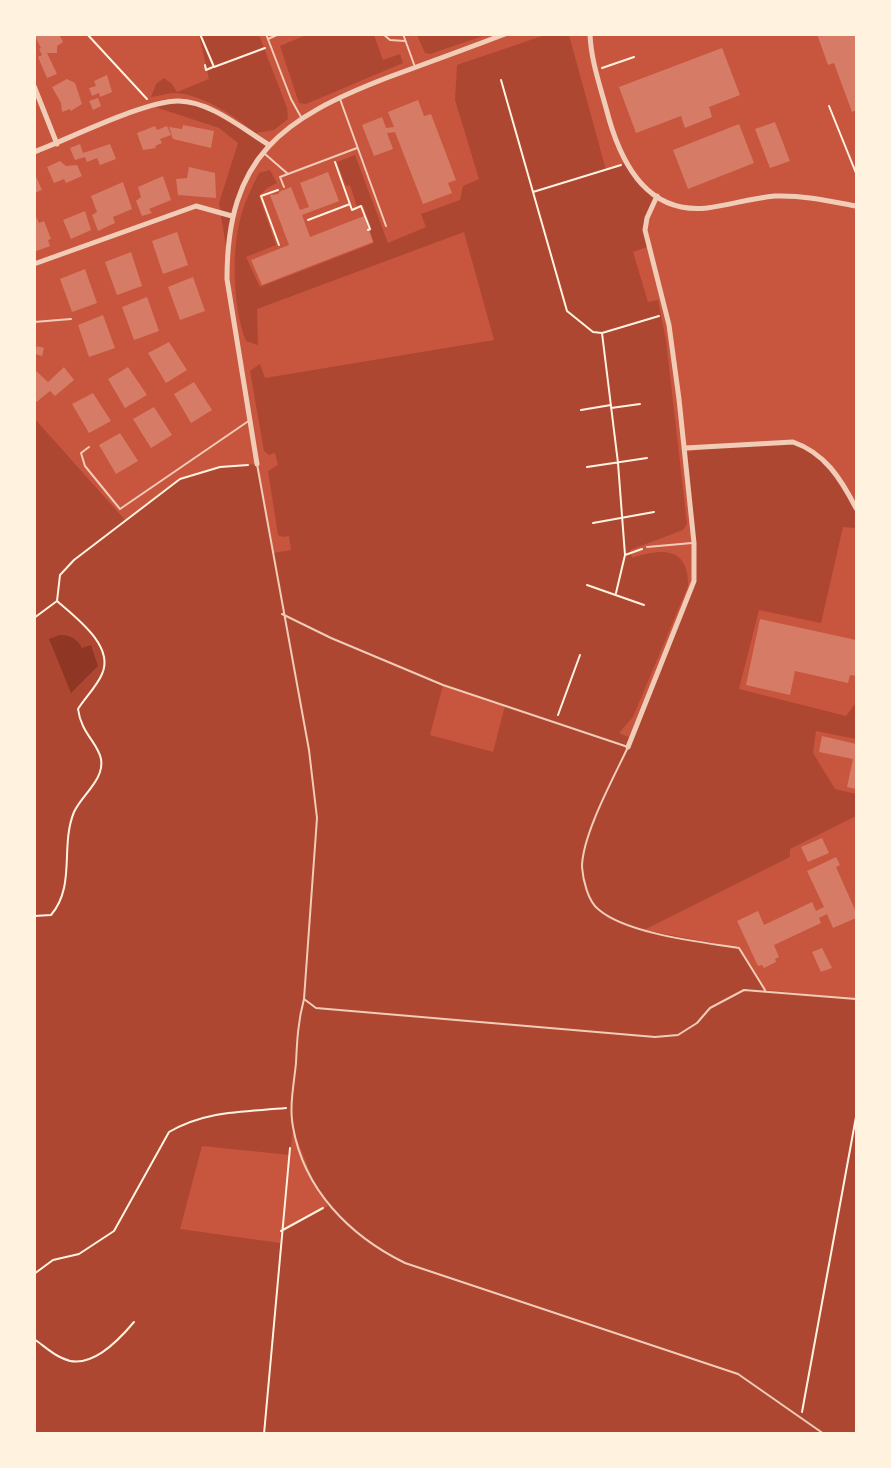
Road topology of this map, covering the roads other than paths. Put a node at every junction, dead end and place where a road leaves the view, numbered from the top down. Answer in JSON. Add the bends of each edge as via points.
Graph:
{"nodes":[{"id":1,"x":266,"y":34,"type":"edge"},
{"id":2,"x":279,"y":34,"type":"edge"},
{"id":3,"x":383,"y":34,"type":"edge"},
{"id":4,"x":403,"y":34,"type":"edge"},
{"id":5,"x":504,"y":34,"type":"edge"},
{"id":6,"x":590,"y":34,"type":"edge"},
{"id":7,"x":268,"y":39,"type":"junction"},
{"id":8,"x":405,"y":41,"type":"junction"},
{"id":9,"x":415,"y":67,"type":"junction"},
{"id":10,"x":34,"y":86,"type":"edge"},
{"id":11,"x":339,"y":96,"type":"junction"},
{"id":12,"x":301,"y":117,"type":"junction"},
{"id":13,"x":57,"y":144,"type":"junction"},
{"id":14,"x":269,"y":146,"type":"junction"},
{"id":15,"x":358,"y":148,"type":"junction"},
{"id":16,"x":34,"y":152,"type":"edge"},
{"id":17,"x":263,"y":153,"type":"junction"},
{"id":18,"x":288,"y":174,"type":"junction"},
{"id":19,"x":284,"y":187,"type":"road end"},
{"id":20,"x":657,"y":196,"type":"junction"},
{"id":21,"x":856,"y":206,"type":"edge"},
{"id":22,"x":232,"y":216,"type":"junction"},
{"id":23,"x":386,"y":226,"type":"dead end"},
{"id":24,"x":34,"y":264,"type":"edge"},
{"id":25,"x":71,"y":319,"type":"dead end"},
{"id":26,"x":34,"y":322,"type":"edge"},
{"id":27,"x":250,"y":420,"type":"junction"},
{"id":28,"x":89,"y":447,"type":"dead end"},
{"id":29,"x":685,"y":448,"type":"junction"},
{"id":30,"x":257,"y":464,"type":"joint"},
{"id":31,"x":856,"y":507,"type":"edge"},
{"id":32,"x":694,"y":543,"type":"junction"},
{"id":33,"x":647,"y":547,"type":"road end"},
{"id":34,"x":282,"y":614,"type":"junction"},
{"id":35,"x":628,"y":747,"type":"junction"},
{"id":36,"x":765,"y":990,"type":"junction"},
{"id":37,"x":304,"y":999,"type":"junction"},
{"id":38,"x":856,"y":999,"type":"edge"},
{"id":39,"x":824,"y":1434,"type":"edge"}],
"edges":[{"from":1,"to":7,"type":"lane"},
{"from":2,"to":7,"type":"lane"},
{"from":3,"to":8,"type":"lane","via":[[390,40]]},
{"from":4,"to":8,"type":"lane"},
{"from":5,"to":9,"type":"street"},
{"from":6,"to":20,"type":"street","via":[[591,53],[615,139],[634,178]]},
{"from":7,"to":12,"type":"lane"},
{"from":8,"to":9,"type":"lane"},
{"from":9,"to":11,"type":"street"},
{"from":10,"to":13,"type":"street"},
{"from":11,"to":12,"type":"street"},
{"from":11,"to":15,"type":"lane"},
{"from":12,"to":14,"type":"street"},
{"from":13,"to":14,"type":"street","via":[[152,106],[179,101],[204,108]]},
{"from":13,"to":16,"type":"street"},
{"from":14,"to":17,"type":"street"},
{"from":15,"to":18,"type":"lane"},
{"from":15,"to":23,"type":"lane"},
{"from":17,"to":18,"type":"lane"},
{"from":17,"to":22,"type":"street","via":[[247,177]]},
{"from":18,"to":19,"type":"lane","via":[[280,177]]},
{"from":20,"to":21,"type":"street","via":[[668,202],[706,208],[775,196],[803,196]]},
{"from":20,"to":29,"type":"street","via":[[645,230],[666,314]]},
{"from":22,"to":24,"type":"street","via":[[196,206]]},
{"from":22,"to":27,"type":"street","via":[[227,279]]},
{"from":25,"to":26,"type":"lane"},
{"from":27,"to":28,"type":"lane","via":[[120,509],[85,466],[81,453]]},
{"from":27,"to":30,"type":"street"},
{"from":29,"to":31,"type":"street","via":[[793,442],[808,447],[824,459]]},
{"from":29,"to":32,"type":"street"},
{"from":30,"to":34,"type":"lane"},
{"from":32,"to":33,"type":"lane"},
{"from":32,"to":35,"type":"street","via":[[694,581]]},
{"from":34,"to":35,"type":"lane","via":[[443,685]]},
{"from":34,"to":37,"type":"lane","via":[[309,750],[317,818]]},
{"from":35,"to":36,"type":"lane","via":[[588,840],[582,866],[586,889],[597,909],[643,930],[739,948]]},
{"from":36,"to":37,"type":"lane","via":[[744,990],[728,997],[678,1035],[655,1037],[316,1008]]},
{"from":36,"to":38,"type":"lane"},
{"from":37,"to":39,"type":"lane","via":[[298,1019],[293,1128],[314,1183],[328,1206],[350,1228],[375,1248],[405,1263],[738,1374]]}]}
